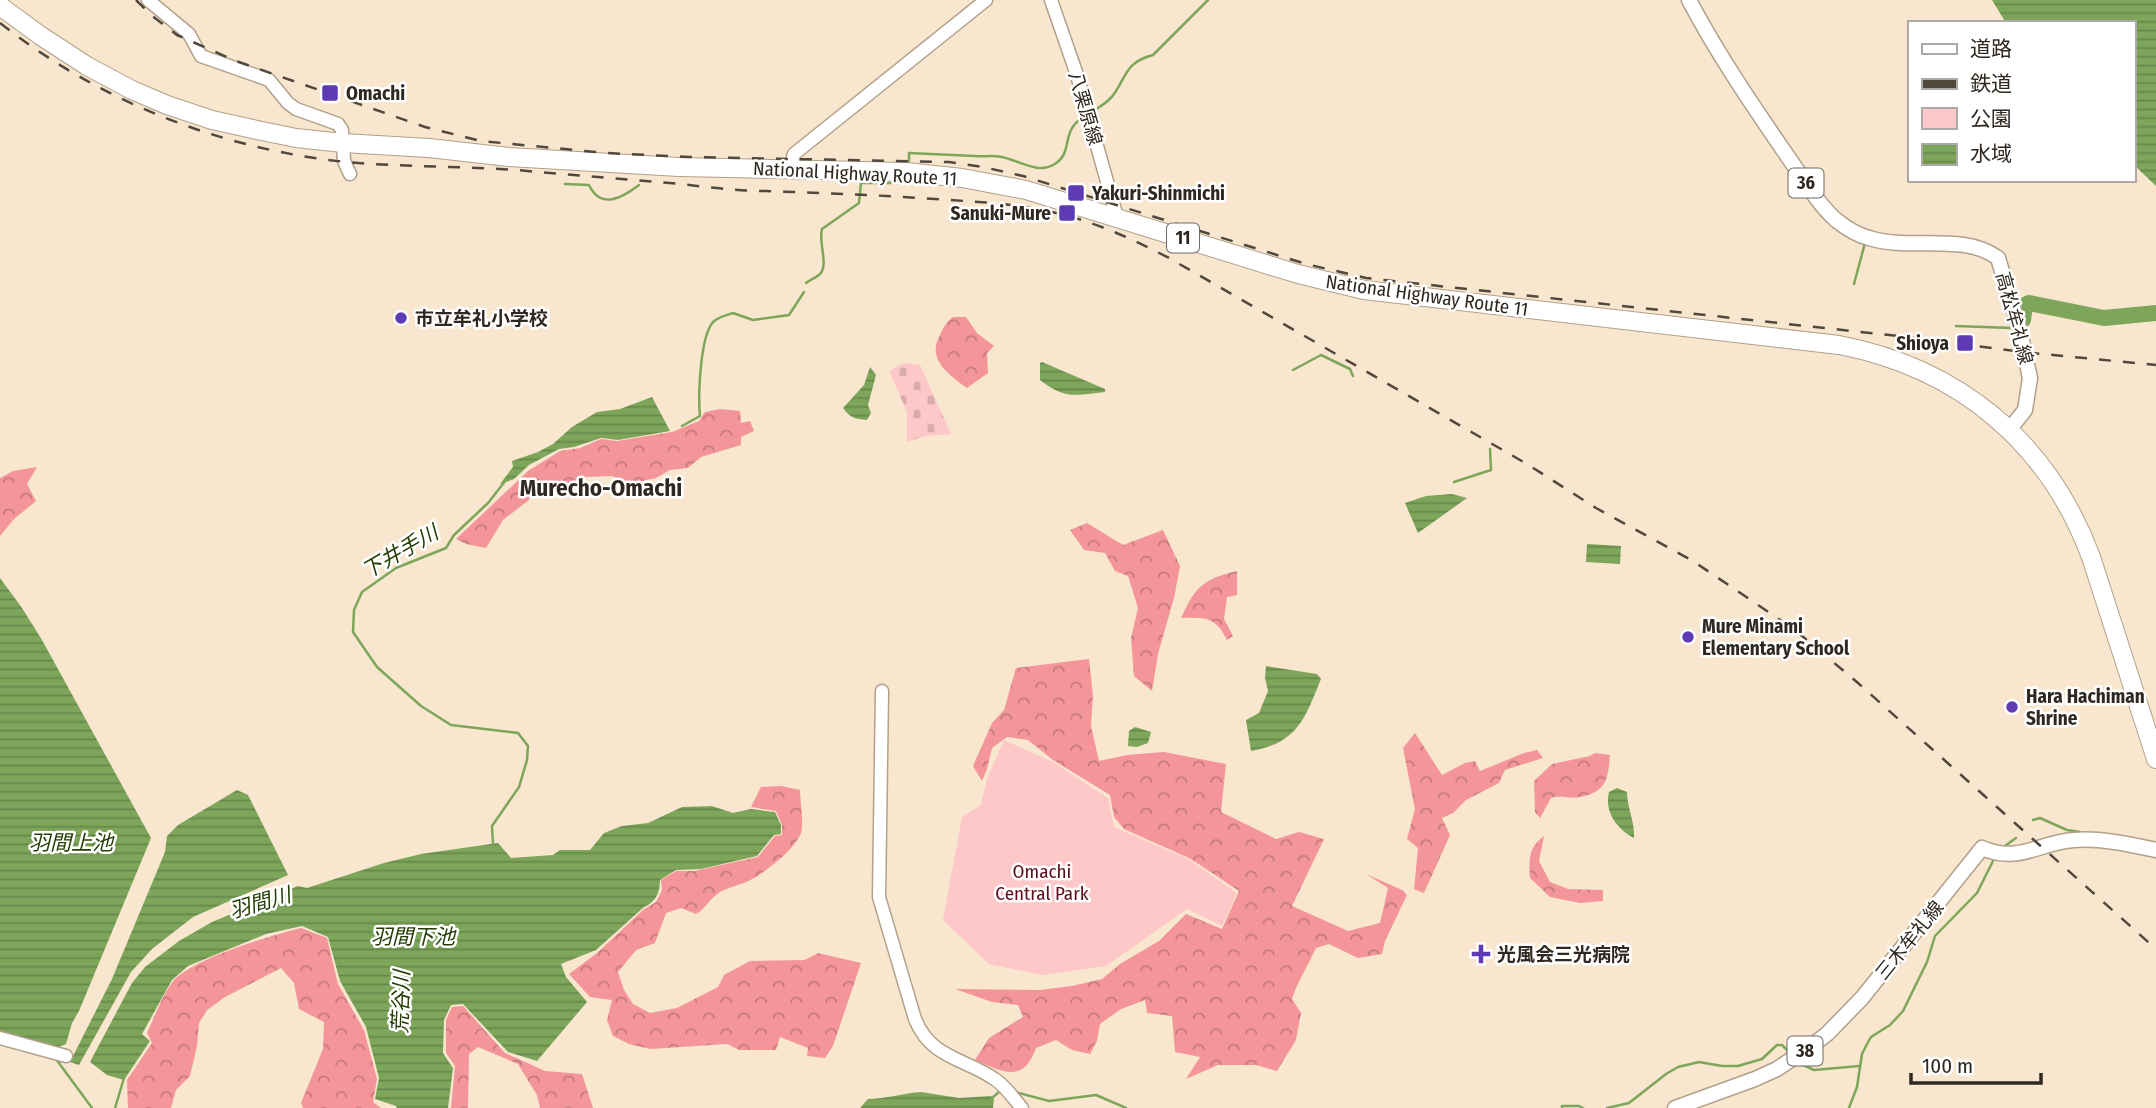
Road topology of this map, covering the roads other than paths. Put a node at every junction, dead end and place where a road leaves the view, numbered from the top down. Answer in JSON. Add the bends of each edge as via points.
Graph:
{"nodes":[{"id":1,"x":148,"y":0,"type":"edge"},
{"id":2,"x":986,"y":0,"type":"edge"},
{"id":3,"x":1051,"y":0,"type":"edge"},
{"id":4,"x":1689,"y":0,"type":"edge"},
{"id":5,"x":0,"y":6,"type":"edge"},
{"id":6,"x":343,"y":143,"type":"junction"},
{"id":7,"x":789,"y":171,"type":"junction"},
{"id":8,"x":351,"y":174,"type":"dead end"},
{"id":9,"x":1117,"y":217,"type":"junction"},
{"id":10,"x":2008,"y":430,"type":"junction"},
{"id":11,"x":883,"y":691,"type":"dead end"},
{"id":12,"x":2156,"y":759,"type":"edge"},
{"id":13,"x":2156,"y":850,"type":"edge"},
{"id":14,"x":0,"y":1038,"type":"edge"},
{"id":15,"x":66,"y":1056,"type":"dead end"},
{"id":16,"x":1022,"y":1108,"type":"edge"},
{"id":17,"x":1675,"y":1108,"type":"edge"}],
"edges":[{"from":1,"to":6,"type":"street","via":[[189,34],[201,56],[269,80],[296,109],[338,124]]},
{"from":2,"to":7,"type":"street","via":[[794,153]]},
{"from":3,"to":9,"type":"street","name":"八栗原線"},
{"from":4,"to":10,"type":"main road","name":"高松牟礼線","number":"36","via":[[1733,76],[1836,220],[1869,238],[1979,247],[1998,258],[2030,378],[2025,410]]},
{"from":5,"to":6,"type":"highway","name":"National Highway Route 11","number":"11","via":[[87,66],[167,105],[246,128]]},
{"from":6,"to":7,"type":"highway","name":"National Highway Route 11","number":"11","via":[[523,158]]},
{"from":6,"to":8,"type":"street","via":[[344,161]]},
{"from":7,"to":9,"type":"highway","name":"National Highway Route 11","number":"11","via":[[906,172],[962,178],[1027,190]]},
{"from":9,"to":10,"type":"highway","name":"National Highway Route 11","number":"11","via":[[1364,290],[1867,350],[1947,383]]},
{"from":10,"to":12,"type":"highway","name":"National Highway Route 11","number":"11","via":[[2059,489],[2082,534]]},
{"from":11,"to":16,"type":"street","via":[[878,897],[915,1019],[929,1044],[999,1082]]},
{"from":13,"to":17,"type":"main road","name":"三木牟礼線","number":"38","via":[[2098,839],[2070,840],[2010,855],[1982,848],[1845,1018],[1810,1047],[1755,1080]]},
{"from":14,"to":15,"type":"street"}]}
